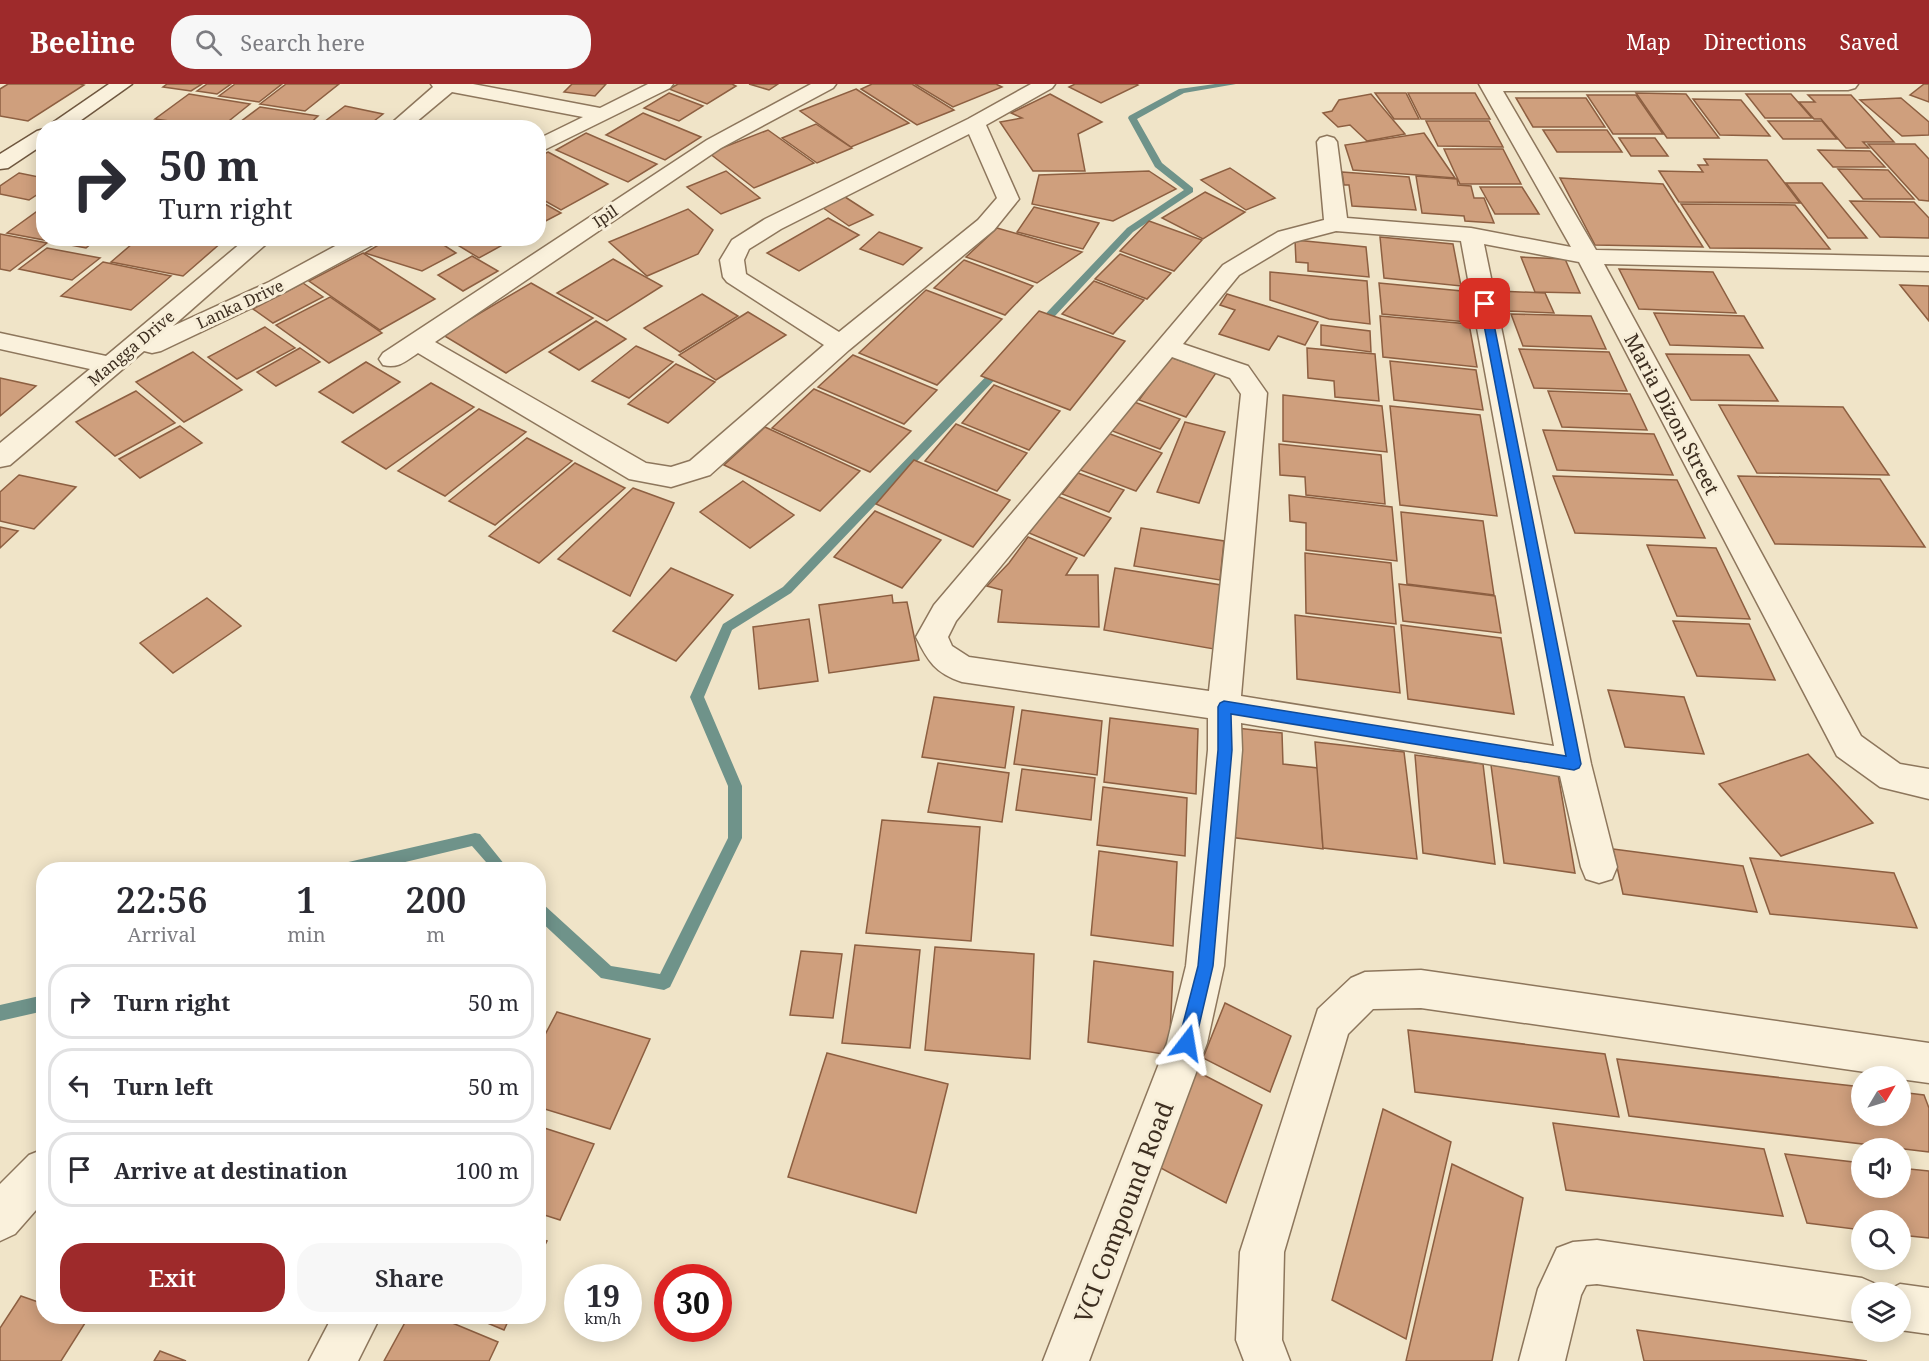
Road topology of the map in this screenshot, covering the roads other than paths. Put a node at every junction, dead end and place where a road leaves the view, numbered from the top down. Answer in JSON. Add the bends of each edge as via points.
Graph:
{"nodes":[{"id":1,"x":122,"y":84,"type":"edge"},
{"id":2,"x":446,"y":84,"type":"edge"},
{"id":3,"x":663,"y":84,"type":"edge"},
{"id":4,"x":826,"y":84,"type":"edge"},
{"id":5,"x":1045,"y":84,"type":"edge"},
{"id":6,"x":1489,"y":84,"type":"edge"},
{"id":7,"x":1801,"y":84,"type":"edge"},
{"id":8,"x":1848,"y":84,"type":"edge"},
{"id":9,"x":601,"y":114,"type":"junction"},
{"id":10,"x":67,"y":120,"type":"edge"},
{"id":11,"x":405,"y":120,"type":"edge"},
{"id":12,"x":975,"y":123,"type":"junction"},
{"id":13,"x":36,"y":140,"type":"edge"},
{"id":14,"x":1328,"y":142,"type":"dead end"},
{"id":15,"x":546,"y":143,"type":"edge"},
{"id":16,"x":0,"y":163,"type":"edge"},
{"id":17,"x":1336,"y":224,"type":"junction"},
{"id":18,"x":1471,"y":236,"type":"junction"},
{"id":19,"x":252,"y":246,"type":"edge"},
{"id":20,"x":353,"y":246,"type":"edge"},
{"id":21,"x":1588,"y":258,"type":"junction"},
{"id":22,"x":1929,"y":264,"type":"edge"},
{"id":23,"x":0,"y":341,"type":"edge"},
{"id":24,"x":417,"y":342,"type":"junction"},
{"id":25,"x":840,"y":344,"type":"junction"},
{"id":26,"x":1168,"y":347,"type":"junction"},
{"id":27,"x":392,"y":359,"type":"dead end"},
{"id":28,"x":110,"y":364,"type":"junction"},
{"id":29,"x":0,"y":459,"type":"edge"},
{"id":30,"x":1224,"y":707,"type":"junction"},
{"id":31,"x":1574,"y":764,"type":"junction"},
{"id":32,"x":1929,"y":784,"type":"edge"},
{"id":33,"x":1599,"y":867,"type":"dead end"},
{"id":34,"x":1929,"y":1063,"type":"edge"},
{"id":35,"x":36,"y":1178,"type":"edge"},
{"id":36,"x":0,"y":1220,"type":"edge"},
{"id":37,"x":1851,"y":1299,"type":"edge"},
{"id":38,"x":1911,"y":1309,"type":"edge"},
{"id":39,"x":1929,"y":1311,"type":"edge"},
{"id":40,"x":353,"y":1324,"type":"edge"},
{"id":41,"x":332,"y":1361,"type":"edge"},
{"id":42,"x":1066,"y":1361,"type":"edge"},
{"id":43,"x":1267,"y":1361,"type":"edge"},
{"id":44,"x":1542,"y":1361,"type":"edge"}],
"edges":[{"from":1,"to":10,"type":"street"},
{"from":2,"to":9,"type":"street"},
{"from":2,"to":11,"type":"street"},
{"from":3,"to":9,"type":"street"},
{"from":4,"to":24,"type":"street","name":"Ipil","via":[[714,144]]},
{"from":5,"to":12,"type":"street"},
{"from":6,"to":7,"type":"street"},
{"from":6,"to":21,"type":"street","name":"Maria Dizon Street"},
{"from":7,"to":8,"type":"street"},
{"from":9,"to":15,"type":"street"},
{"from":12,"to":25,"type":"street","via":[[1008,199],[986,225]]},
{"from":12,"to":25,"type":"street","via":[[773,224],[741,244],[732,260],[735,277]]},
{"from":13,"to":16,"type":"street"},
{"from":14,"to":17,"type":"street"},
{"from":17,"to":18,"type":"street"},
{"from":17,"to":26,"type":"street","via":[[1286,237],[1231,270]]},
{"from":18,"to":21,"type":"street"},
{"from":18,"to":31,"type":"street"},
{"from":19,"to":28,"type":"street","name":"Mangga Drive"},
{"from":20,"to":28,"type":"street","name":"Lanka Drive","via":[[277,287]]},
{"from":21,"to":22,"type":"street"},
{"from":21,"to":32,"type":"street","name":"Maria Dizon Street","via":[[1850,746],[1892,777]]},
{"from":23,"to":28,"type":"street"},
{"from":24,"to":25,"type":"street","via":[[639,472],[671,477],[700,468]]},
{"from":24,"to":27,"type":"street","name":"Ipil"},
{"from":26,"to":30,"type":"street","name":"VCI Compound Road","via":[[1239,372],[1254,393]]},
{"from":26,"to":30,"type":"street","via":[[945,613],[932,637],[941,655],[962,669]]},
{"from":28,"to":29,"type":"street","name":"Mangga Drive"},
{"from":30,"to":31,"type":"street"},
{"from":30,"to":42,"type":"street","name":"VCI Compound Road","via":[[1225,750],[1206,966],[1187,1043]]},
{"from":31,"to":33,"type":"street"},
{"from":34,"to":43,"type":"street","via":[[1421,989],[1365,991],[1332,1023],[1262,1252],[1259,1340]]},
{"from":35,"to":36,"type":"street"},
{"from":37,"to":44,"type":"street","via":[[1597,1262],[1573,1264],[1560,1289]]},
{"from":38,"to":39,"type":"street"},
{"from":40,"to":41,"type":"street"}]}
